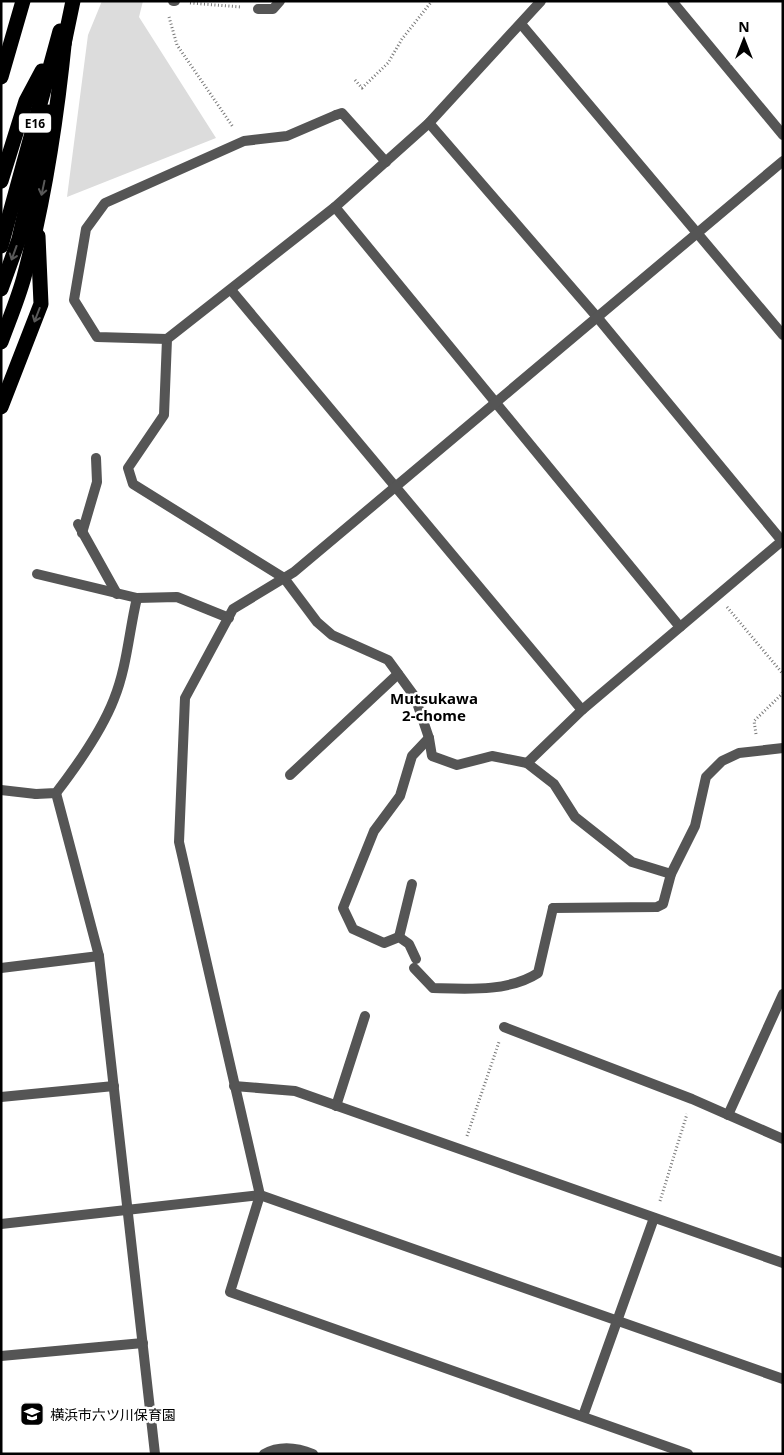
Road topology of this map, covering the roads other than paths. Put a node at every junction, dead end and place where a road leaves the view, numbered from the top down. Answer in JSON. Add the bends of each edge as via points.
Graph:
{"nodes":[{"id":1,"x":22,"y":1,"type":"edge"},
{"id":2,"x":72,"y":1,"type":"edge"},
{"id":3,"x":280,"y":1,"type":"edge"},
{"id":4,"x":541,"y":1,"type":"edge"},
{"id":5,"x":672,"y":1,"type":"edge"},
{"id":6,"x":258,"y":9,"type":"road end"},
{"id":7,"x":521,"y":24,"type":"junction"},
{"id":8,"x":66,"y":36,"type":"junction"},
{"id":9,"x":1,"y":41,"type":"edge"},
{"id":10,"x":54,"y":48,"type":"junction"},
{"id":11,"x":1,"y":77,"type":"edge"},
{"id":12,"x":429,"y":123,"type":"junction"},
{"id":13,"x":783,"y":135,"type":"edge"},
{"id":14,"x":783,"y":161,"type":"edge"},
{"id":15,"x":386,"y":162,"type":"junction"},
{"id":16,"x":1,"y":181,"type":"edge"},
{"id":17,"x":335,"y":208,"type":"junction"},
{"id":18,"x":37,"y":215,"type":"junction"},
{"id":19,"x":697,"y":233,"type":"junction"},
{"id":20,"x":1,"y":246,"type":"edge"},
{"id":21,"x":1,"y":289,"type":"edge"},
{"id":22,"x":231,"y":290,"type":"junction"},
{"id":23,"x":597,"y":317,"type":"junction"},
{"id":24,"x":783,"y":335,"type":"edge"},
{"id":25,"x":167,"y":339,"type":"junction"},
{"id":26,"x":1,"y":342,"type":"edge"},
{"id":27,"x":494,"y":404,"type":"junction"},
{"id":28,"x":1,"y":407,"type":"edge"},
{"id":29,"x":96,"y":458,"type":"dead end"},
{"id":30,"x":394,"y":488,"type":"junction"},
{"id":31,"x":782,"y":541,"type":"edge"},
{"id":32,"x":37,"y":574,"type":"dead end"},
{"id":33,"x":284,"y":578,"type":"junction"},
{"id":34,"x":117,"y":594,"type":"junction"},
{"id":35,"x":137,"y":598,"type":"junction"},
{"id":36,"x":229,"y":618,"type":"junction"},
{"id":37,"x":680,"y":627,"type":"junction"},
{"id":38,"x":398,"y":674,"type":"junction"},
{"id":39,"x":582,"y":710,"type":"junction"},
{"id":40,"x":429,"y":738,"type":"junction"},
{"id":41,"x":783,"y":748,"type":"edge"},
{"id":42,"x":527,"y":763,"type":"junction"},
{"id":43,"x":290,"y":775,"type":"dead end"},
{"id":44,"x":1,"y":790,"type":"edge"},
{"id":45,"x":56,"y":793,"type":"junction"},
{"id":46,"x":670,"y":874,"type":"junction"},
{"id":47,"x":412,"y":884,"type":"dead end"},
{"id":48,"x":399,"y":937,"type":"junction"},
{"id":49,"x":99,"y":956,"type":"junction"},
{"id":50,"x":1,"y":968,"type":"edge"},
{"id":51,"x":783,"y":994,"type":"edge"},
{"id":52,"x":365,"y":1016,"type":"dead end"},
{"id":53,"x":504,"y":1027,"type":"road end"},
{"id":54,"x":114,"y":1086,"type":"junction"},
{"id":55,"x":234,"y":1086,"type":"junction"},
{"id":56,"x":1,"y":1097,"type":"edge"},
{"id":57,"x":336,"y":1106,"type":"junction"},
{"id":58,"x":728,"y":1115,"type":"junction"},
{"id":59,"x":783,"y":1138,"type":"edge"},
{"id":60,"x":260,"y":1195,"type":"junction"},
{"id":61,"x":128,"y":1210,"type":"junction"},
{"id":62,"x":654,"y":1218,"type":"junction"},
{"id":63,"x":1,"y":1224,"type":"edge"},
{"id":64,"x":783,"y":1263,"type":"edge"},
{"id":65,"x":618,"y":1322,"type":"junction"},
{"id":66,"x":142,"y":1343,"type":"junction"},
{"id":67,"x":1,"y":1356,"type":"edge"},
{"id":68,"x":783,"y":1379,"type":"edge"},
{"id":69,"x":584,"y":1416,"type":"junction"},
{"id":70,"x":155,"y":1454,"type":"edge"},
{"id":71,"x":264,"y":1454,"type":"edge"},
{"id":72,"x":312,"y":1454,"type":"edge"},
{"id":73,"x":688,"y":1454,"type":"edge"}],
"edges":[{"from":1,"to":9,"type":"highway"},
{"from":1,"to":11,"type":"highway"},
{"from":2,"to":8,"type":"highway"},
{"from":2,"to":10,"type":"highway","number":"E16"},
{"from":3,"to":6,"type":"street","via":[[273,8]]},
{"from":4,"to":7,"type":"street"},
{"from":5,"to":13,"type":"street"},
{"from":7,"to":12,"type":"street"},
{"from":7,"to":19,"type":"street"},
{"from":8,"to":18,"type":"highway","one_way":true,"via":[[57,120]]},
{"from":8,"to":21,"type":"highway","one_way":true,"via":[[19,239]]},
{"from":10,"to":16,"type":"highway","via":[[26,101]]},
{"from":10,"to":20,"type":"highway","number":"E16"},
{"from":12,"to":15,"type":"street"},
{"from":12,"to":23,"type":"street"},
{"from":14,"to":19,"type":"street"},
{"from":15,"to":17,"type":"street"},
{"from":15,"to":25,"type":"street","via":[[342,113],[287,136],[244,141],[105,203],[86,229],[74,300],[96,337]]},
{"from":17,"to":22,"type":"street"},
{"from":17,"to":27,"type":"street"},
{"from":18,"to":26,"type":"highway","via":[[24,277]]},
{"from":18,"to":28,"type":"highway","one_way":true,"via":[[41,304]]},
{"from":19,"to":23,"type":"street"},
{"from":19,"to":24,"type":"street"},
{"from":22,"to":25,"type":"street"},
{"from":22,"to":30,"type":"street"},
{"from":23,"to":27,"type":"street"},
{"from":23,"to":31,"type":"street"},
{"from":25,"to":33,"type":"street","via":[[164,415],[128,468],[133,484]]},
{"from":27,"to":30,"type":"street"},
{"from":27,"to":37,"type":"street"},
{"from":29,"to":34,"type":"street","via":[[97,482],[80,528]]},
{"from":30,"to":33,"type":"street"},
{"from":30,"to":39,"type":"street"},
{"from":31,"to":37,"type":"street"},
{"from":32,"to":34,"type":"street"},
{"from":33,"to":36,"type":"street","via":[[234,609]]},
{"from":33,"to":38,"type":"street","via":[[317,622],[332,635],[388,660]]},
{"from":34,"to":35,"type":"street"},
{"from":35,"to":36,"type":"street","via":[[177,598]]},
{"from":35,"to":45,"type":"street","via":[[114,700],[78,765]]},
{"from":36,"to":55,"type":"street","via":[[185,698],[179,842]]},
{"from":37,"to":39,"type":"street"},
{"from":38,"to":40,"type":"street","via":[[416,697]]},
{"from":38,"to":43,"type":"street"},
{"from":39,"to":42,"type":"street"},
{"from":40,"to":42,"type":"street","via":[[432,756],[456,765],[492,756]]},
{"from":40,"to":48,"type":"street","via":[[412,756],[400,796],[374,831],[343,908],[353,929],[384,943]]},
{"from":41,"to":46,"type":"street","via":[[739,753],[722,761],[706,777],[696,826]]},
{"from":42,"to":46,"type":"street","via":[[554,784],[575,817],[632,862]]},
{"from":44,"to":45,"type":"street"},
{"from":45,"to":49,"type":"street"},
{"from":46,"to":48,"type":"street","via":[[663,904],[657,907],[553,908],[538,973],[526,981],[472,989],[433,988],[415,963],[409,944]]},
{"from":47,"to":48,"type":"street"},
{"from":49,"to":50,"type":"street"},
{"from":49,"to":54,"type":"street"},
{"from":51,"to":58,"type":"street"},
{"from":52,"to":57,"type":"street"},
{"from":53,"to":58,"type":"street"},
{"from":54,"to":56,"type":"street"},
{"from":54,"to":61,"type":"street"},
{"from":55,"to":57,"type":"street","via":[[295,1092]]},
{"from":55,"to":60,"type":"street"},
{"from":57,"to":62,"type":"street"},
{"from":58,"to":59,"type":"street"},
{"from":60,"to":61,"type":"street"},
{"from":60,"to":65,"type":"street"},
{"from":60,"to":69,"type":"street","via":[[230,1292]]},
{"from":61,"to":63,"type":"street"},
{"from":61,"to":66,"type":"street"},
{"from":62,"to":64,"type":"street"},
{"from":62,"to":65,"type":"street"},
{"from":65,"to":68,"type":"street"},
{"from":65,"to":69,"type":"street"},
{"from":66,"to":67,"type":"street"},
{"from":66,"to":70,"type":"street"},
{"from":69,"to":73,"type":"street"},
{"from":71,"to":72,"type":"street","via":[[272,1449],[294,1447]]}]}
